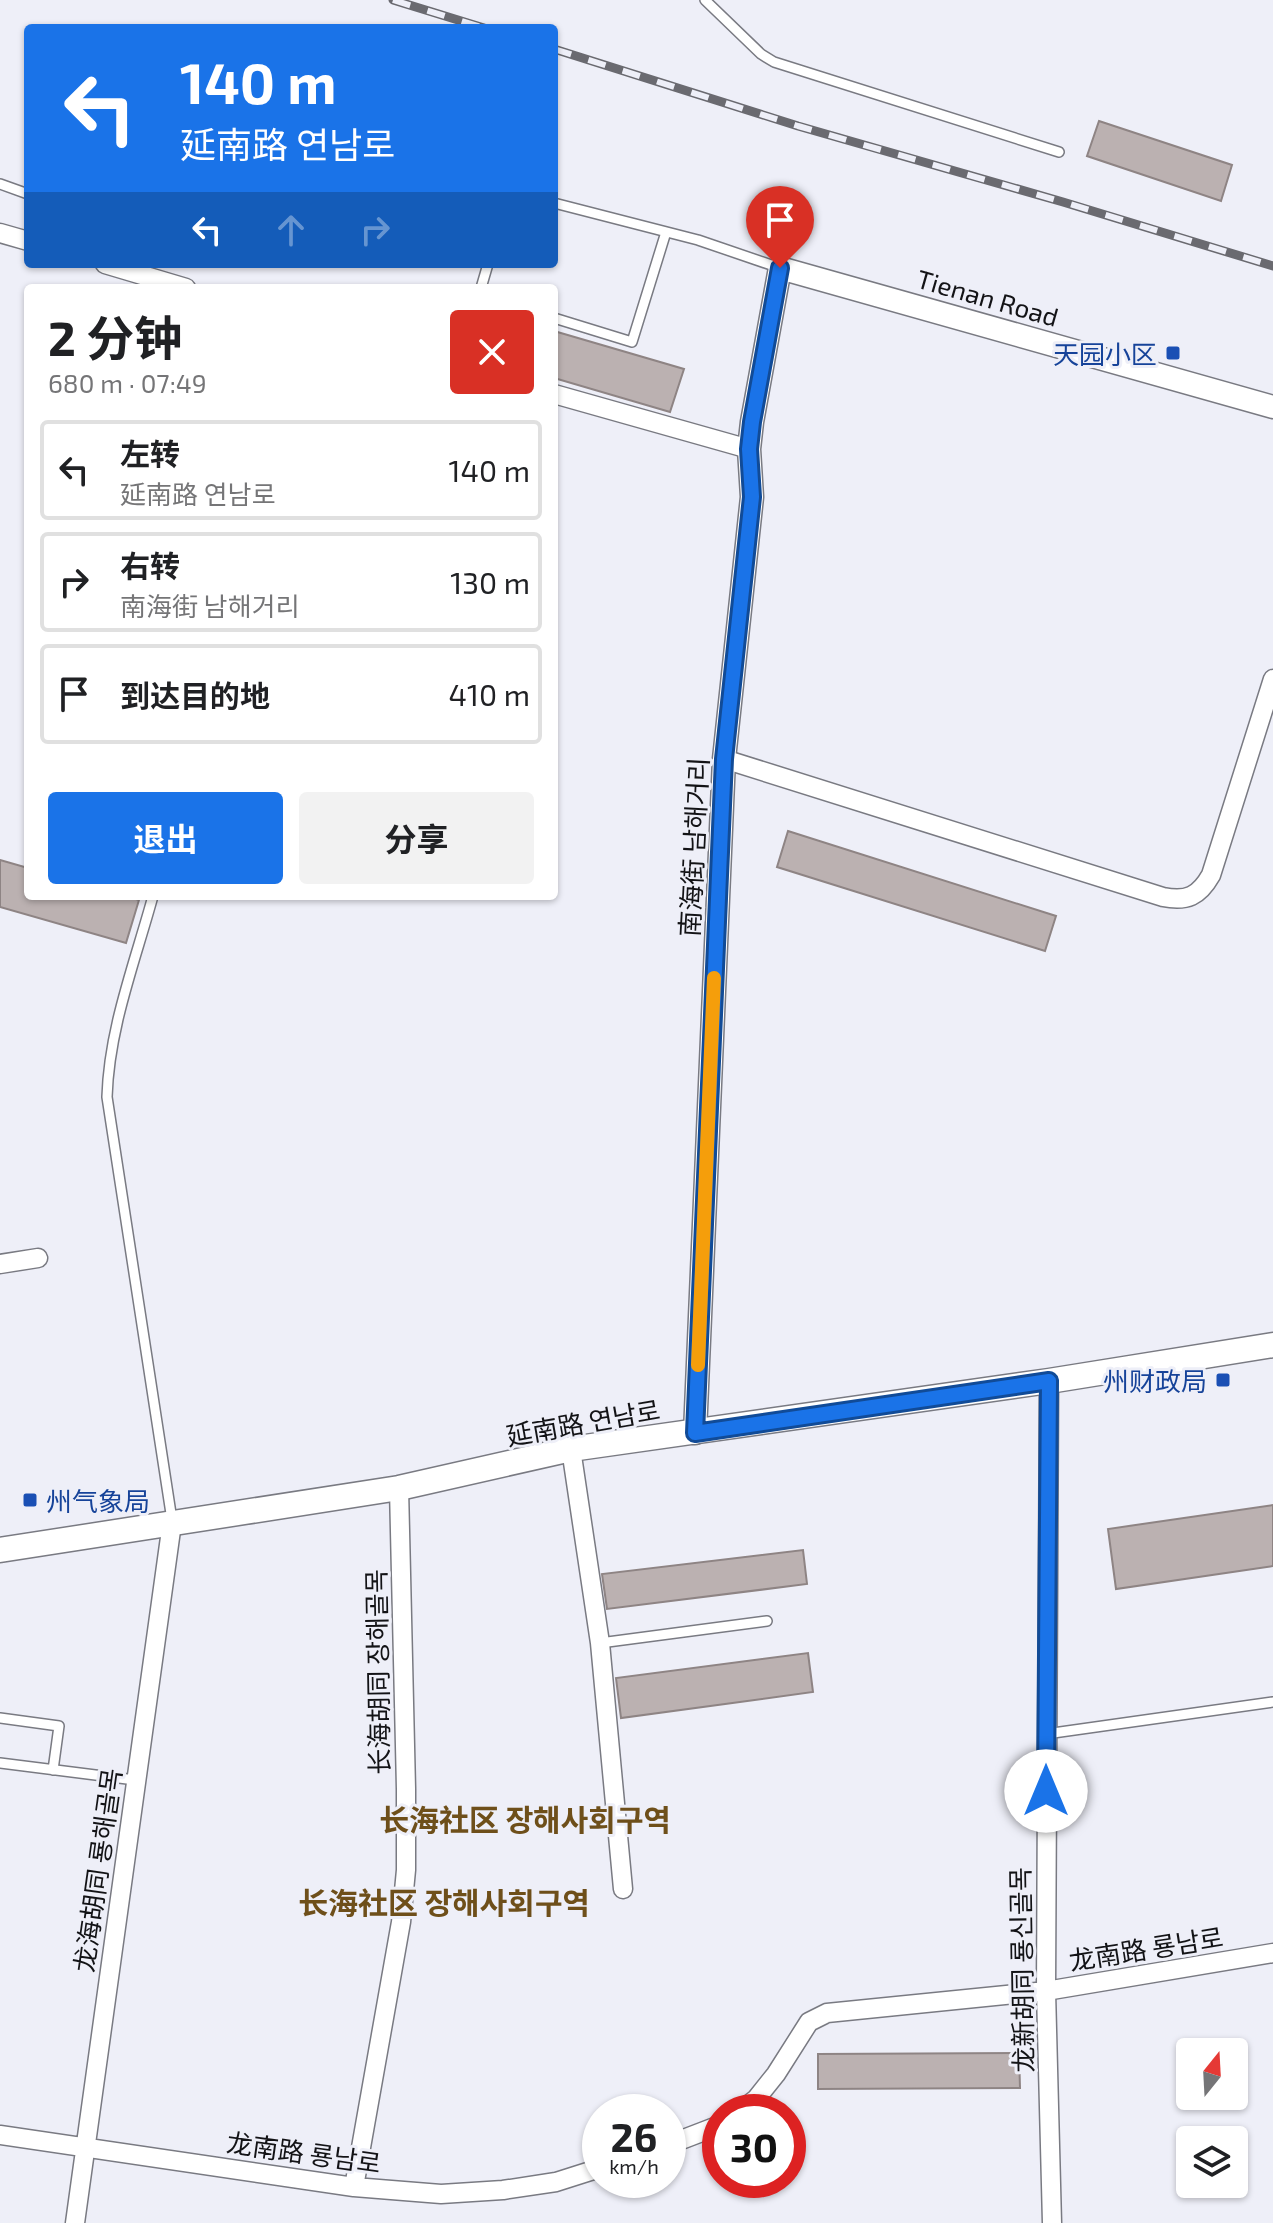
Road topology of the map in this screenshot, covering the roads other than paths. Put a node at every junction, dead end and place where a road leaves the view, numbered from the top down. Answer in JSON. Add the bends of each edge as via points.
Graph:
{"nodes":[{"id":1,"x":705,"y":0,"type":"edge"},
{"id":2,"x":1059,"y":152,"type":"dead end"},
{"id":3,"x":0,"y":184,"type":"edge"},
{"id":4,"x":24,"y":193,"type":"edge"},
{"id":5,"x":558,"y":204,"type":"edge"},
{"id":6,"x":666,"y":232,"type":"junction"},
{"id":7,"x":0,"y":233,"type":"edge"},
{"id":8,"x":24,"y":240,"type":"edge"},
{"id":9,"x":118,"y":268,"type":"edge"},
{"id":10,"x":780,"y":268,"type":"junction"},
{"id":11,"x":172,"y":284,"type":"edge"},
{"id":12,"x":558,"y":319,"type":"edge"},
{"id":13,"x":558,"y":395,"type":"edge"},
{"id":14,"x":1273,"y":407,"type":"edge"},
{"id":15,"x":749,"y":449,"type":"junction"},
{"id":16,"x":1273,"y":679,"type":"edge"},
{"id":17,"x":724,"y":759,"type":"junction"},
{"id":18,"x":152,"y":900,"type":"edge"},
{"id":19,"x":38,"y":1258,"type":"dead end"},
{"id":20,"x":0,"y":1264,"type":"edge"},
{"id":21,"x":1273,"y":1345,"type":"edge"},
{"id":22,"x":1049,"y":1381,"type":"junction"},
{"id":23,"x":695,"y":1433,"type":"junction"},
{"id":24,"x":571,"y":1449,"type":"junction"},
{"id":25,"x":399,"y":1488,"type":"junction"},
{"id":26,"x":172,"y":1523,"type":"junction"},
{"id":27,"x":0,"y":1550,"type":"edge"},
{"id":28,"x":767,"y":1621,"type":"dead end"},
{"id":29,"x":600,"y":1643,"type":"junction"},
{"id":30,"x":1273,"y":1702,"type":"edge"},
{"id":31,"x":0,"y":1718,"type":"edge"},
{"id":32,"x":1046,"y":1734,"type":"junction"},
{"id":33,"x":0,"y":1763,"type":"edge"},
{"id":34,"x":53,"y":1770,"type":"junction"},
{"id":35,"x":135,"y":1780,"type":"junction"},
{"id":36,"x":623,"y":1889,"type":"dead end"},
{"id":37,"x":1273,"y":1953,"type":"edge"},
{"id":38,"x":1046,"y":1991,"type":"junction"},
{"id":39,"x":760,"y":2094,"type":"edge"},
{"id":40,"x":0,"y":2135,"type":"edge"},
{"id":41,"x":85,"y":2148,"type":"junction"},
{"id":42,"x":582,"y":2174,"type":"edge"},
{"id":43,"x":354,"y":2187,"type":"junction"},
{"id":44,"x":75,"y":2223,"type":"edge"},
{"id":45,"x":1052,"y":2223,"type":"edge"}],
"edges":[{"from":1,"to":2,"type":"lane","via":[[774,62]]},
{"from":3,"to":4,"type":"lane"},
{"from":5,"to":6,"type":"lane"},
{"from":6,"to":10,"type":"lane"},
{"from":6,"to":12,"type":"lane","via":[[632,342]]},
{"from":7,"to":8,"type":"street"},
{"from":9,"to":11,"type":"street"},
{"from":10,"to":14,"type":"street","name":"Tienan Road"},
{"from":10,"to":15,"type":"street","name":"南海街 남해거리"},
{"from":13,"to":15,"type":"street"},
{"from":15,"to":17,"type":"street","name":"南海街 남해거리","via":[[752,497]]},
{"from":16,"to":17,"type":"street","via":[[1211,875],[1203,889],[1177,900]]},
{"from":17,"to":23,"type":"street","name":"南海街 남해거리"},
{"from":18,"to":26,"type":"lane","via":[[114,1036],[107,1097]]},
{"from":19,"to":20,"type":"street"},
{"from":21,"to":22,"type":"main road","name":"延南路 연남로"},
{"from":22,"to":23,"type":"main road","name":"延南路 연남로"},
{"from":22,"to":32,"type":"street","name":"龙新胡同 룡신골목"},
{"from":23,"to":24,"type":"main road","name":"延南路 연남로"},
{"from":24,"to":25,"type":"main road","name":"延南路 연남로"},
{"from":24,"to":29,"type":"street"},
{"from":25,"to":26,"type":"main road","name":"延南路 연남로"},
{"from":25,"to":43,"type":"street","name":"长海胡同 장해골목","via":[[406,1870]]},
{"from":26,"to":27,"type":"main road","name":"延南路 연남로"},
{"from":26,"to":35,"type":"street","name":"龙海胡同 룡해골목"},
{"from":28,"to":29,"type":"lane"},
{"from":29,"to":36,"type":"street"},
{"from":30,"to":32,"type":"lane"},
{"from":31,"to":34,"type":"lane","via":[[59,1726]]},
{"from":32,"to":38,"type":"street","name":"龙新胡同 룡신골목"},
{"from":33,"to":34,"type":"lane"},
{"from":34,"to":35,"type":"lane"},
{"from":35,"to":41,"type":"street","name":"龙海胡同 룡해골목"},
{"from":37,"to":38,"type":"street","name":"龙南路 룡남로"},
{"from":38,"to":39,"type":"street","name":"龙南路 룡남로","via":[[827,2013],[809,2022]]},
{"from":38,"to":45,"type":"street","name":"龙新胡同 룡신골목"},
{"from":40,"to":41,"type":"street","name":"龙南路 룡남로"},
{"from":41,"to":43,"type":"street","name":"龙南路 룡남로"},
{"from":41,"to":44,"type":"street","name":"龙海胡同 룡해골목"},
{"from":42,"to":43,"type":"street","name":"龙南路 룡남로","via":[[503,2190],[441,2194]]}]}
